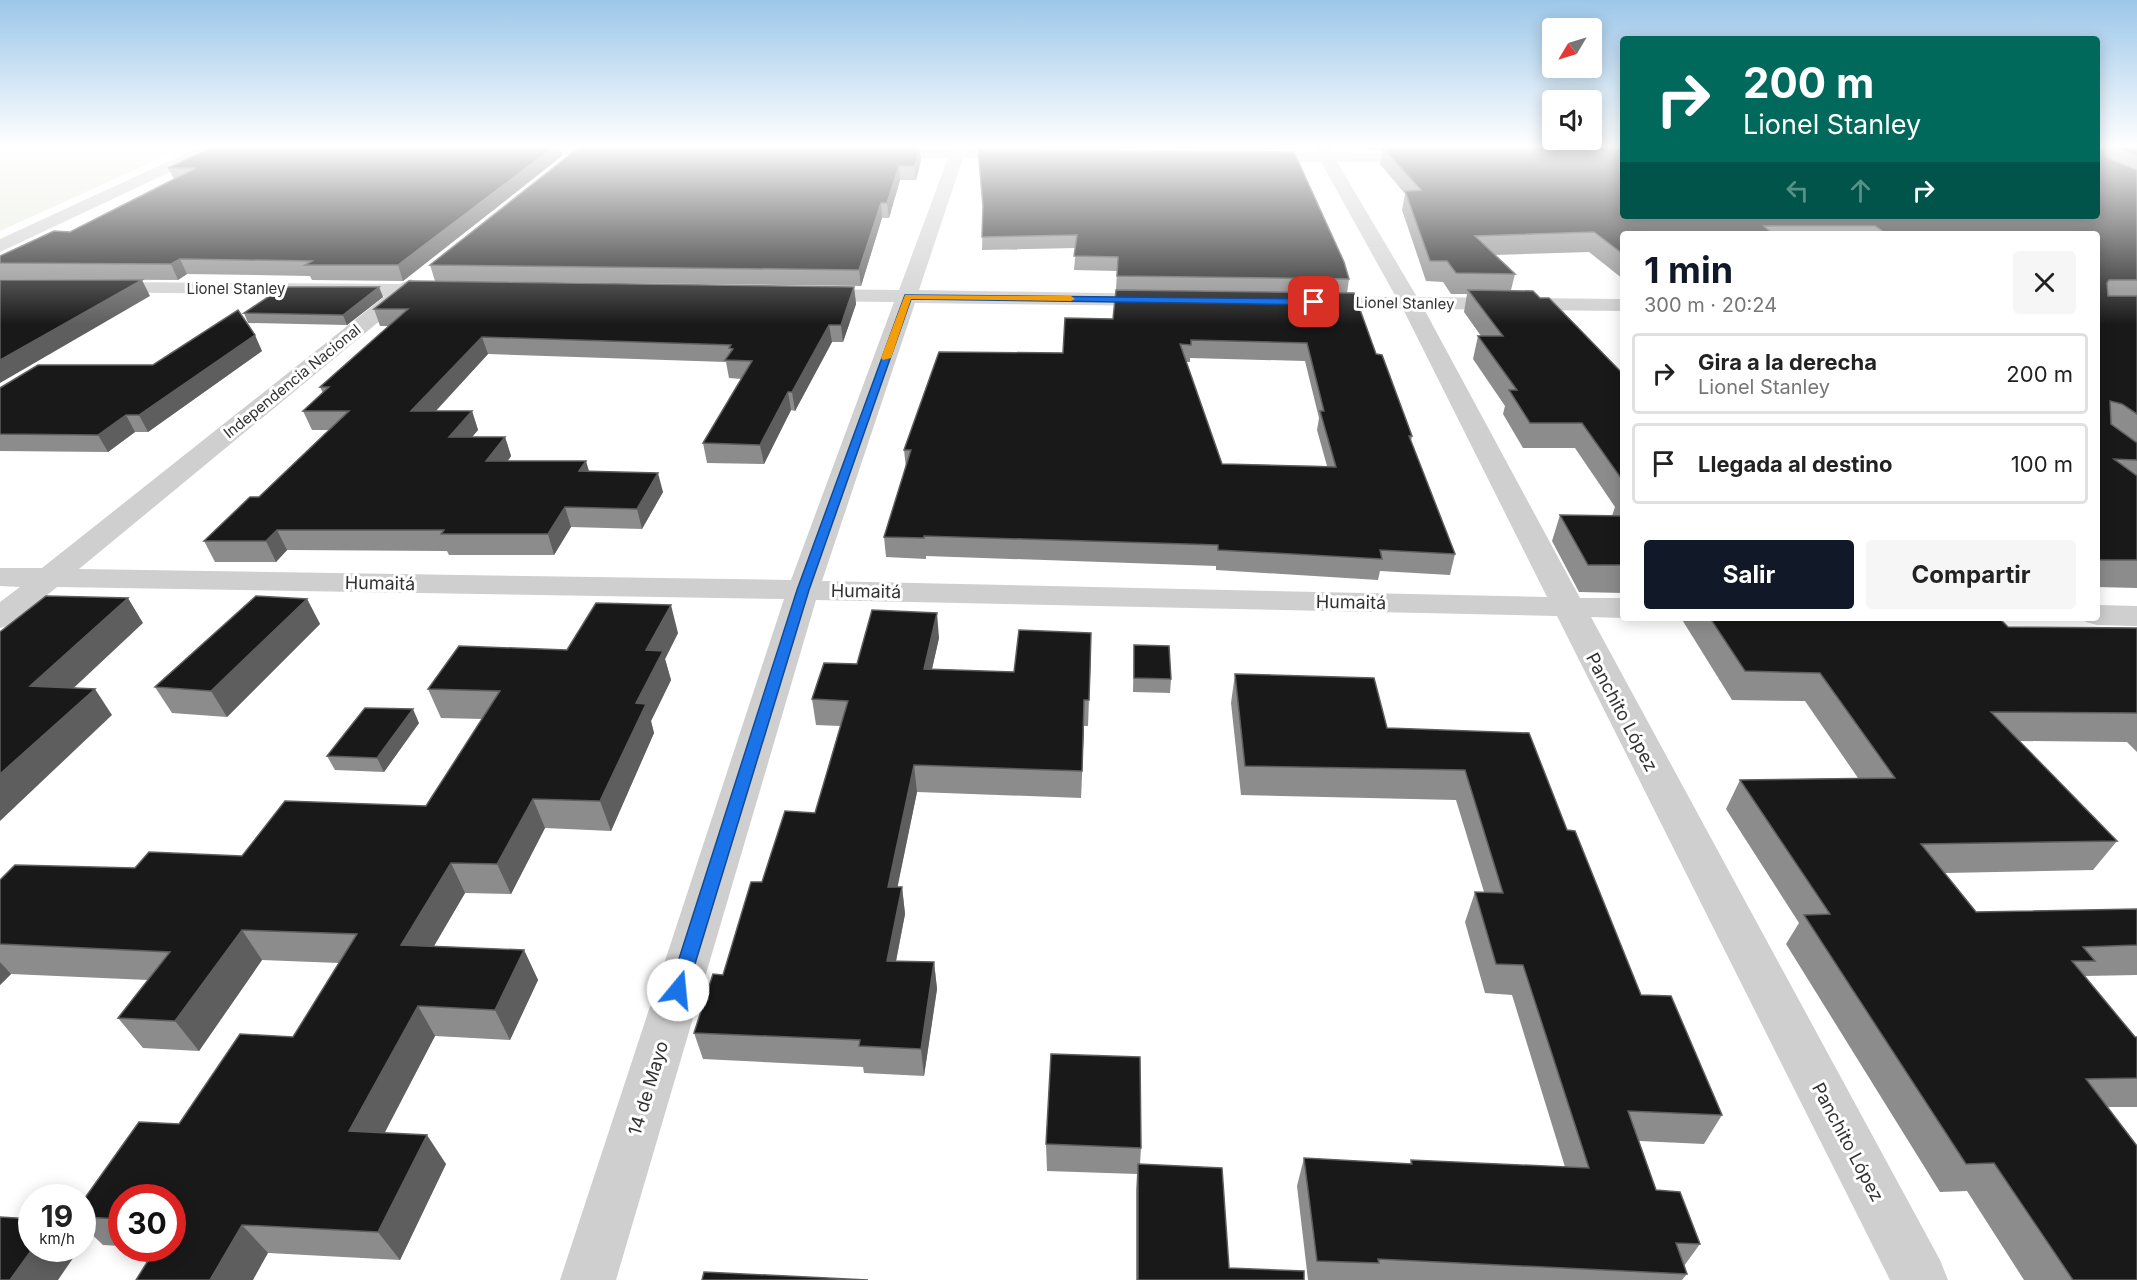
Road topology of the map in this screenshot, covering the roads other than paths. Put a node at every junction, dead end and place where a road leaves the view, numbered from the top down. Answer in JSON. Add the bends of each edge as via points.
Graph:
{"nodes":[{"id":1,"x":86,"y":206,"type":"edge"},
{"id":2,"x":940,"y":206,"type":"edge"},
{"id":3,"x":1354,"y":206,"type":"edge"},
{"id":4,"x":0,"y":246,"type":"edge"},
{"id":5,"x":434,"y":267,"type":"edge"},
{"id":6,"x":84,"y":288,"type":"edge"},
{"id":7,"x":406,"y":289,"type":"junction"},
{"id":8,"x":466,"y":290,"type":"edge"},
{"id":9,"x":788,"y":295,"type":"edge"},
{"id":10,"x":908,"y":297,"type":"junction"},
{"id":11,"x":1183,"y":300,"type":"edge"},
{"id":12,"x":1290,"y":302,"type":"edge"},
{"id":13,"x":1410,"y":303,"type":"junction"},
{"id":14,"x":1620,"y":305,"type":"edge"},
{"id":15,"x":0,"y":577,"type":"edge"},
{"id":16,"x":48,"y":578,"type":"junction"},
{"id":17,"x":803,"y":590,"type":"junction"},
{"id":18,"x":1567,"y":607,"type":"junction"},
{"id":19,"x":1620,"y":608,"type":"edge"},
{"id":20,"x":2100,"y":615,"type":"edge"},
{"id":21,"x":2137,"y":616,"type":"edge"},
{"id":22,"x":0,"y":618,"type":"edge"},
{"id":23,"x":588,"y":1280,"type":"edge"},
{"id":24,"x":1920,"y":1280,"type":"edge"}],
"edges":[{"from":1,"to":4,"type":"street"},
{"from":2,"to":10,"type":"street","name":"14 de Mayo"},
{"from":3,"to":13,"type":"street","name":"Panchito López"},
{"from":5,"to":7,"type":"street","name":"Independencia Nacional"},
{"from":6,"to":7,"type":"street","name":"Lionel Stanley"},
{"from":7,"to":8,"type":"street","name":"Lionel Stanley"},
{"from":7,"to":16,"type":"street","name":"Independencia Nacional"},
{"from":9,"to":10,"type":"street"},
{"from":10,"to":11,"type":"street"},
{"from":10,"to":17,"type":"street","name":"14 de Mayo"},
{"from":12,"to":13,"type":"street","name":"Lionel Stanley"},
{"from":13,"to":14,"type":"street","name":"Lionel Stanley"},
{"from":13,"to":18,"type":"street","name":"Panchito López"},
{"from":15,"to":16,"type":"street","name":"Humaitá"},
{"from":16,"to":17,"type":"street","name":"Humaitá"},
{"from":16,"to":22,"type":"street","name":"Independencia Nacional"},
{"from":17,"to":18,"type":"street","name":"Humaitá"},
{"from":17,"to":23,"type":"street","name":"14 de Mayo"},
{"from":18,"to":19,"type":"street","name":"Humaitá"},
{"from":18,"to":24,"type":"street","name":"Panchito López"},
{"from":20,"to":21,"type":"street"}]}
